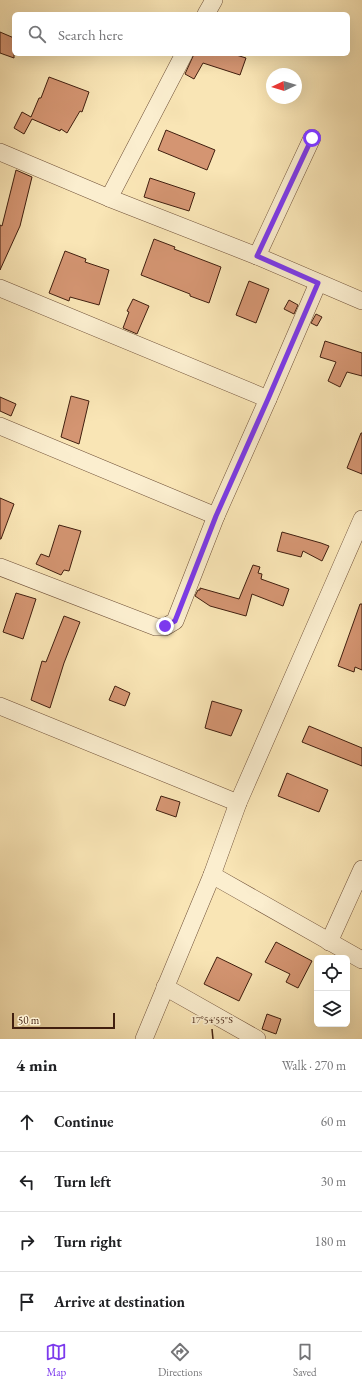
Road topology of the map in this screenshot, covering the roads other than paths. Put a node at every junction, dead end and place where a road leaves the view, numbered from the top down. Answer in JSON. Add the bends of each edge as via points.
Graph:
{"nodes":[{"id":1,"x":214,"y":0,"type":"edge"},
{"id":2,"x":207,"y":12,"type":"edge"},
{"id":3,"x":183,"y":56,"type":"edge"},
{"id":4,"x":312,"y":138,"type":"dead end"},
{"id":5,"x":0,"y":152,"type":"edge"},
{"id":6,"x":109,"y":198,"type":"junction"},
{"id":7,"x":257,"y":256,"type":"junction"},
{"id":8,"x":318,"y":283,"type":"junction"},
{"id":9,"x":0,"y":288,"type":"edge"},
{"id":10,"x":362,"y":301,"type":"edge"},
{"id":11,"x":268,"y":399,"type":"junction"},
{"id":12,"x":0,"y":426,"type":"edge"},
{"id":13,"x":216,"y":516,"type":"junction"},
{"id":14,"x":362,"y":519,"type":"edge"},
{"id":15,"x":0,"y":567,"type":"edge"},
{"id":16,"x":0,"y":706,"type":"edge"},
{"id":17,"x":238,"y":803,"type":"junction"},
{"id":18,"x":362,"y":869,"type":"edge"},
{"id":19,"x":212,"y":875,"type":"junction"},
{"id":20,"x":329,"y":942,"type":"junction"},
{"id":21,"x":362,"y":960,"type":"edge"},
{"id":22,"x":165,"y":987,"type":"junction"},
{"id":23,"x":144,"y":1039,"type":"edge"},
{"id":24,"x":257,"y":1039,"type":"edge"}],
"edges":[{"from":1,"to":2,"type":"street"},
{"from":3,"to":6,"type":"street"},
{"from":4,"to":7,"type":"street"},
{"from":5,"to":6,"type":"street"},
{"from":6,"to":7,"type":"street"},
{"from":7,"to":8,"type":"street"},
{"from":8,"to":10,"type":"street"},
{"from":8,"to":11,"type":"street"},
{"from":9,"to":11,"type":"street"},
{"from":11,"to":13,"type":"street"},
{"from":12,"to":13,"type":"street"},
{"from":13,"to":15,"type":"street","via":[[175,621],[165,626],[156,627]]},
{"from":14,"to":17,"type":"street"},
{"from":16,"to":17,"type":"street"},
{"from":17,"to":19,"type":"street"},
{"from":18,"to":20,"type":"street"},
{"from":19,"to":20,"type":"street"},
{"from":19,"to":22,"type":"street"},
{"from":20,"to":21,"type":"street"},
{"from":22,"to":23,"type":"street"},
{"from":22,"to":24,"type":"street"}]}
